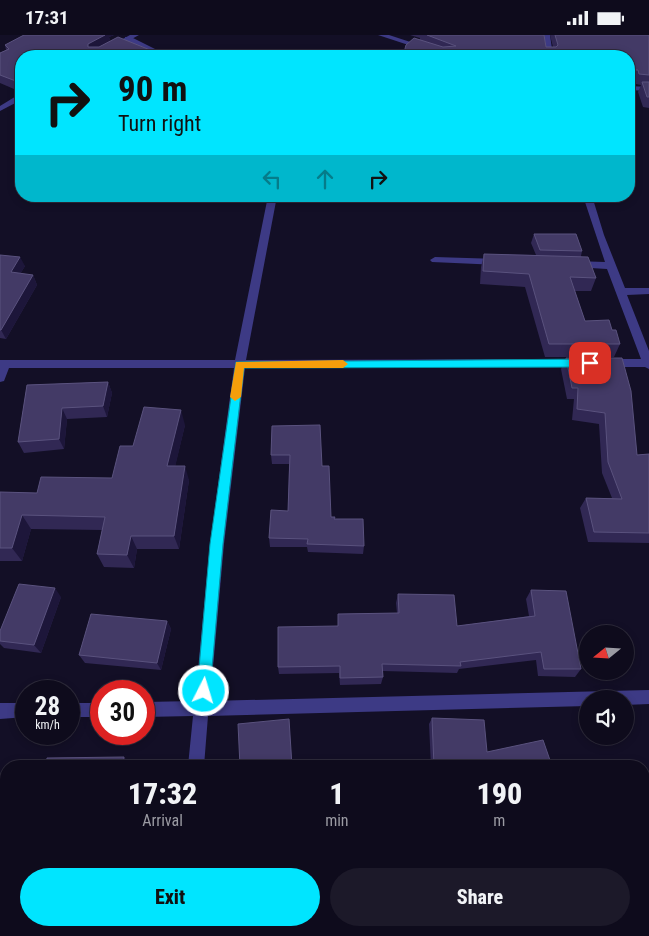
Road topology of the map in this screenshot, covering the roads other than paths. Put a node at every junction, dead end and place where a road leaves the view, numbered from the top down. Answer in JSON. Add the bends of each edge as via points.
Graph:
{"nodes":[{"id":1,"x":382,"y":35,"type":"edge"},
{"id":2,"x":546,"y":35,"type":"edge"},
{"id":3,"x":131,"y":37,"type":"edge"},
{"id":4,"x":107,"y":50,"type":"edge"},
{"id":5,"x":154,"y":50,"type":"edge"},
{"id":6,"x":430,"y":50,"type":"edge"},
{"id":7,"x":548,"y":50,"type":"edge"},
{"id":8,"x":635,"y":88,"type":"edge"},
{"id":9,"x":649,"y":89,"type":"edge"},
{"id":10,"x":15,"y":100,"type":"edge"},
{"id":11,"x":0,"y":109,"type":"edge"},
{"id":12,"x":273,"y":202,"type":"edge"},
{"id":13,"x":589,"y":202,"type":"edge"},
{"id":14,"x":435,"y":260,"type":"dead end"},
{"id":15,"x":512,"y":262,"type":"edge"},
{"id":16,"x":562,"y":264,"type":"edge"},
{"id":17,"x":611,"y":266,"type":"junction"},
{"id":18,"x":649,"y":291,"type":"edge"},
{"id":19,"x":622,"y":292,"type":"junction"},
{"id":20,"x":2,"y":364,"type":"edge"},
{"id":21,"x":240,"y":364,"type":"junction"},
{"id":22,"x":649,"y":364,"type":"edge"},
{"id":23,"x":0,"y":378,"type":"edge"},
{"id":24,"x":649,"y":697,"type":"edge"},
{"id":25,"x":202,"y":709,"type":"junction"},
{"id":26,"x":155,"y":710,"type":"edge"},
{"id":27,"x":0,"y":711,"type":"edge"},
{"id":28,"x":15,"y":711,"type":"edge"},
{"id":29,"x":197,"y":760,"type":"edge"}],
"edges":[{"from":1,"to":6,"type":"street"},
{"from":2,"to":7,"type":"street"},
{"from":3,"to":4,"type":"street"},
{"from":3,"to":5,"type":"street"},
{"from":8,"to":9,"type":"street"},
{"from":10,"to":11,"type":"street"},
{"from":12,"to":21,"type":"street"},
{"from":13,"to":17,"type":"street"},
{"from":14,"to":15,"type":"street"},
{"from":16,"to":17,"type":"street"},
{"from":17,"to":19,"type":"street"},
{"from":18,"to":19,"type":"street"},
{"from":19,"to":22,"type":"street"},
{"from":20,"to":21,"type":"street"},
{"from":20,"to":23,"type":"street"},
{"from":21,"to":22,"type":"street"},
{"from":21,"to":25,"type":"street","via":[[216,544]]},
{"from":24,"to":25,"type":"street"},
{"from":25,"to":26,"type":"street"},
{"from":25,"to":29,"type":"street"},
{"from":27,"to":28,"type":"street"}]}
